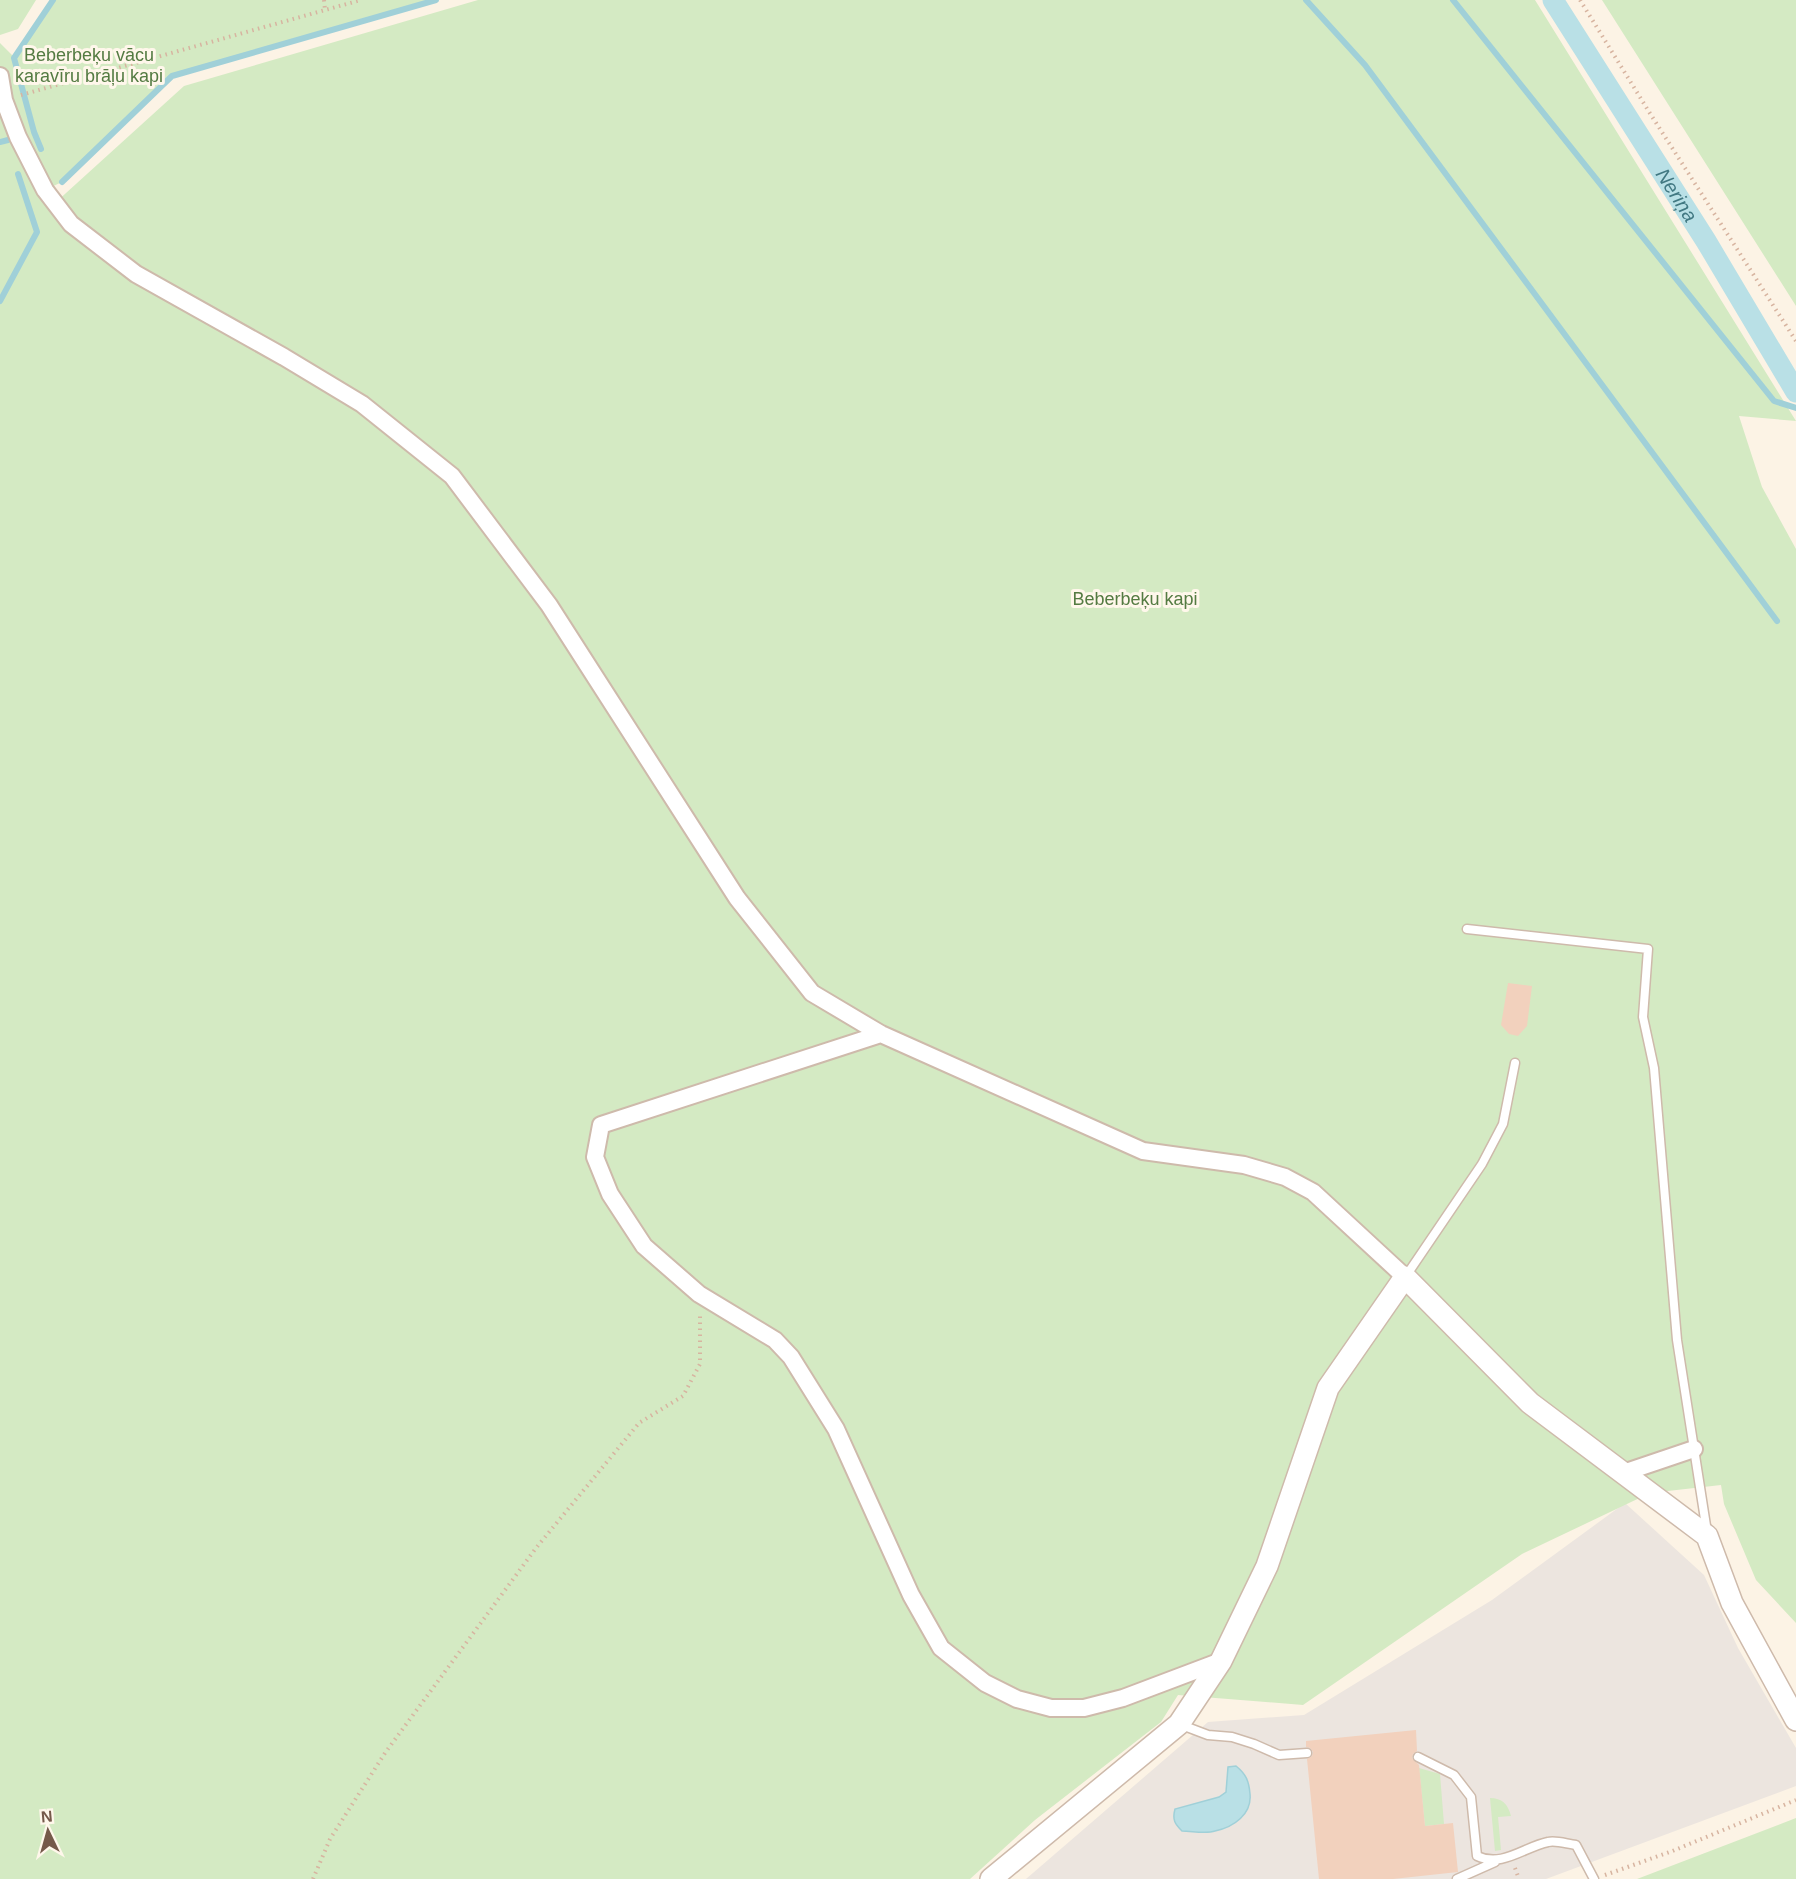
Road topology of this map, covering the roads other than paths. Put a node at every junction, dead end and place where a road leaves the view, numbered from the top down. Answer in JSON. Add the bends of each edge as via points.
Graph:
{"nodes":[{"id":1,"x":0,"y":76,"type":"edge"},
{"id":2,"x":1467,"y":929,"type":"dead end"},
{"id":3,"x":881,"y":1034,"type":"junction"},
{"id":4,"x":1515,"y":1063,"type":"dead end"},
{"id":5,"x":1405,"y":1277,"type":"junction"},
{"id":6,"x":1694,"y":1449,"type":"junction"},
{"id":7,"x":1623,"y":1473,"type":"junction"},
{"id":8,"x":1707,"y":1536,"type":"junction"},
{"id":9,"x":1221,"y":1661,"type":"junction"},
{"id":10,"x":1796,"y":1720,"type":"edge"},
{"id":11,"x":1179,"y":1724,"type":"junction"},
{"id":12,"x":1307,"y":1753,"type":"dead end"},
{"id":13,"x":1418,"y":1757,"type":"dead end"},
{"id":14,"x":1502,"y":1860,"type":"junction"},
{"id":15,"x":991,"y":1879,"type":"edge"},
{"id":16,"x":1457,"y":1879,"type":"edge"},
{"id":17,"x":1594,"y":1879,"type":"edge"}],
"edges":[{"from":1,"to":3,"type":"street","via":[[18,137],[45,190],[71,224],[136,274],[362,404],[452,476],[549,605],[737,898],[812,993]]},
{"from":2,"to":6,"type":"lane","via":[[1647,949],[1643,1017],[1654,1068],[1677,1340]]},
{"from":3,"to":5,"type":"street","via":[[1143,1151],[1244,1165],[1285,1176],[1313,1192]]},
{"from":3,"to":9,"type":"street","via":[[601,1125],[595,1157],[610,1194],[644,1246],[699,1294],[775,1340],[791,1357],[837,1429],[911,1595],[942,1648],[985,1683],[1017,1699],[1051,1708],[1084,1708],[1123,1698]]},
{"from":4,"to":5,"type":"lane","via":[[1503,1124],[1482,1164]]},
{"from":5,"to":7,"type":"street","via":[[1530,1403]]},
{"from":5,"to":9,"type":"street","via":[[1328,1388],[1267,1566]]},
{"from":6,"to":7,"type":"street"},
{"from":6,"to":8,"type":"lane"},
{"from":7,"to":8,"type":"street"},
{"from":8,"to":10,"type":"street","via":[[1732,1603]]},
{"from":9,"to":11,"type":"street"},
{"from":11,"to":12,"type":"lane","via":[[1208,1735],[1232,1737],[1279,1755]]},
{"from":11,"to":15,"type":"street"},
{"from":13,"to":14,"type":"lane","via":[[1454,1775],[1471,1797],[1477,1856],[1487,1861]]},
{"from":14,"to":16,"type":"lane"},
{"from":14,"to":17,"type":"lane","via":[[1549,1841],[1576,1845]]}]}
